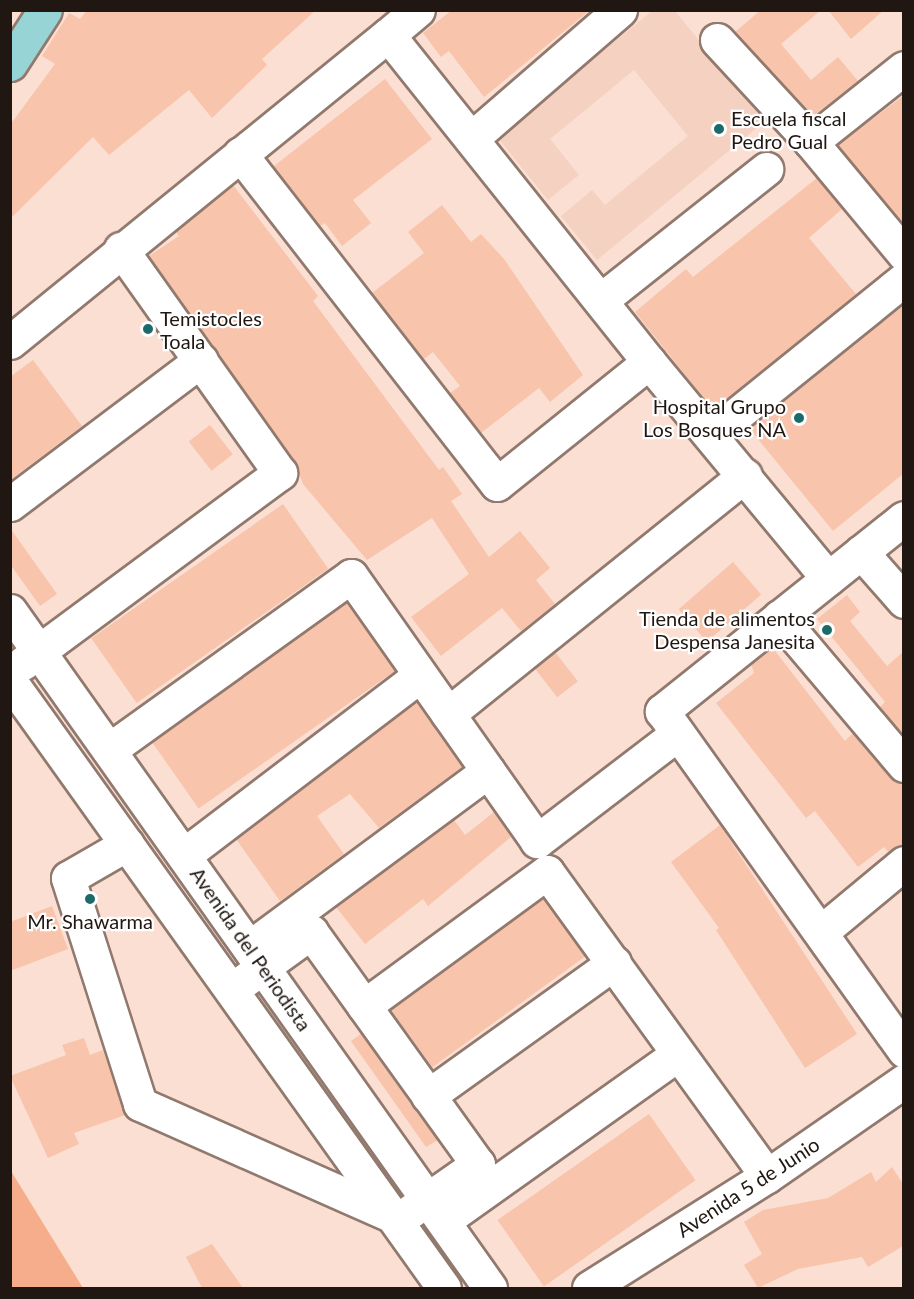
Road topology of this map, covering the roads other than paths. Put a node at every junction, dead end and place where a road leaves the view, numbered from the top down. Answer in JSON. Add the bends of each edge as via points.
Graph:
{"nodes":[{"id":1,"x":45,"y":10,"type":"edge"},
{"id":2,"x":620,"y":10,"type":"edge"},
{"id":3,"x":397,"y":21,"type":"edge"},
{"id":4,"x":717,"y":40,"type":"dead end"},
{"id":5,"x":10,"y":64,"type":"edge"},
{"id":6,"x":903,"y":68,"type":"edge"},
{"id":7,"x":472,"y":138,"type":"junction"},
{"id":8,"x":811,"y":142,"type":"junction"},
{"id":9,"x":240,"y":154,"type":"junction"},
{"id":10,"x":766,"y":168,"type":"dead end"},
{"id":11,"x":121,"y":249,"type":"junction"},
{"id":12,"x":903,"y":254,"type":"edge"},
{"id":13,"x":903,"y":279,"type":"edge"},
{"id":14,"x":597,"y":295,"type":"junction"},
{"id":15,"x":10,"y":342,"type":"edge"},
{"id":16,"x":201,"y":360,"type":"junction"},
{"id":17,"x":641,"y":368,"type":"junction"},
{"id":18,"x":711,"y":435,"type":"junction"},
{"id":19,"x":745,"y":476,"type":"junction"},
{"id":20,"x":10,"y":504,"type":"edge"},
{"id":21,"x":903,"y":518,"type":"edge"},
{"id":22,"x":861,"y":552,"type":"junction"},
{"id":23,"x":828,"y":578,"type":"junction"},
{"id":24,"x":903,"y":601,"type":"edge"},
{"id":25,"x":10,"y":611,"type":"edge"},
{"id":26,"x":779,"y":617,"type":"junction"},
{"id":27,"x":39,"y":651,"type":"junction"},
{"id":28,"x":10,"y":672,"type":"edge"},
{"id":29,"x":420,"y":675,"type":"junction"},
{"id":30,"x":10,"y":681,"type":"edge"},
{"id":31,"x":448,"y":714,"type":"junction"},
{"id":32,"x":677,"y":734,"type":"junction"},
{"id":33,"x":110,"y":750,"type":"junction"},
{"id":34,"x":903,"y":765,"type":"edge"},
{"id":35,"x":488,"y":771,"type":"junction"},
{"id":36,"x":127,"y":844,"type":"junction"},
{"id":37,"x":184,"y":855,"type":"junction"},
{"id":38,"x":903,"y":863,"type":"edge"},
{"id":39,"x":820,"y":932,"type":"junction"},
{"id":40,"x":257,"y":957,"type":"junction"},
{"id":41,"x":614,"y":963,"type":"junction"},
{"id":42,"x":232,"y":990,"type":"junction"},
{"id":43,"x":364,"y":1006,"type":"junction"},
{"id":44,"x":900,"y":1037,"type":"edge"},
{"id":45,"x":678,"y":1054,"type":"junction"},
{"id":46,"x":903,"y":1081,"type":"edge"},
{"id":47,"x":428,"y":1096,"type":"junction"},
{"id":48,"x":767,"y":1176,"type":"junction"},
{"id":49,"x":436,"y":1210,"type":"junction"},
{"id":50,"x":394,"y":1218,"type":"junction"},
{"id":51,"x":444,"y":1288,"type":"edge"},
{"id":52,"x":490,"y":1288,"type":"edge"},
{"id":53,"x":589,"y":1288,"type":"edge"}],
"edges":[{"from":1,"to":5,"type":"main road"},
{"from":2,"to":7,"type":"street"},
{"from":3,"to":7,"type":"street"},
{"from":3,"to":9,"type":"street"},
{"from":4,"to":8,"type":"street"},
{"from":6,"to":8,"type":"street"},
{"from":7,"to":14,"type":"street"},
{"from":8,"to":12,"type":"street"},
{"from":9,"to":11,"type":"street"},
{"from":9,"to":17,"type":"street","via":[[497,484]]},
{"from":10,"to":14,"type":"street"},
{"from":11,"to":15,"type":"street"},
{"from":11,"to":16,"type":"street"},
{"from":13,"to":18,"type":"street"},
{"from":14,"to":17,"type":"street"},
{"from":16,"to":20,"type":"street"},
{"from":16,"to":27,"type":"street","via":[[280,473]]},
{"from":17,"to":18,"type":"street"},
{"from":18,"to":19,"type":"street"},
{"from":19,"to":23,"type":"street"},
{"from":19,"to":31,"type":"street"},
{"from":21,"to":22,"type":"street"},
{"from":22,"to":23,"type":"street"},
{"from":22,"to":24,"type":"street"},
{"from":23,"to":26,"type":"street"},
{"from":25,"to":27,"type":"street","name":"Avenida del Periodista"},
{"from":26,"to":32,"type":"street","via":[[662,711]]},
{"from":26,"to":34,"type":"street"},
{"from":27,"to":28,"type":"street"},
{"from":27,"to":33,"type":"street","name":"Avenida del Periodista"},
{"from":29,"to":31,"type":"street"},
{"from":29,"to":33,"type":"street","via":[[351,576]]},
{"from":29,"to":37,"type":"street"},
{"from":30,"to":36,"type":"street","name":"Avenida del Periodista"},
{"from":31,"to":35,"type":"street"},
{"from":32,"to":35,"type":"street","via":[[537,841]]},
{"from":32,"to":39,"type":"street"},
{"from":33,"to":37,"type":"street","name":"Avenida del Periodista"},
{"from":35,"to":40,"type":"street"},
{"from":36,"to":42,"type":"street","name":"Avenida del Periodista"},
{"from":36,"to":50,"type":"street","via":[[68,878],[140,1104]]},
{"from":37,"to":40,"type":"street","name":"Avenida del Periodista"},
{"from":38,"to":39,"type":"street"},
{"from":39,"to":44,"type":"street"},
{"from":40,"to":42,"type":"street"},
{"from":40,"to":43,"type":"street","via":[[311,932]]},
{"from":40,"to":49,"type":"street","name":"Avenida del Periodista"},
{"from":41,"to":43,"type":"street","via":[[547,872]]},
{"from":41,"to":45,"type":"street"},
{"from":41,"to":47,"type":"street"},
{"from":42,"to":50,"type":"street","name":"Avenida del Periodista"},
{"from":43,"to":47,"type":"street"},
{"from":45,"to":48,"type":"street"},
{"from":45,"to":49,"type":"street"},
{"from":46,"to":48,"type":"street","name":"Avenida 5 de Junio"},
{"from":47,"to":49,"type":"street","via":[[478,1164]]},
{"from":48,"to":53,"type":"street","name":"Avenida 5 de Junio"},
{"from":49,"to":50,"type":"street"},
{"from":49,"to":52,"type":"street","name":"Avenida del Periodista"},
{"from":50,"to":51,"type":"street","name":"Avenida del Periodista"}]}
